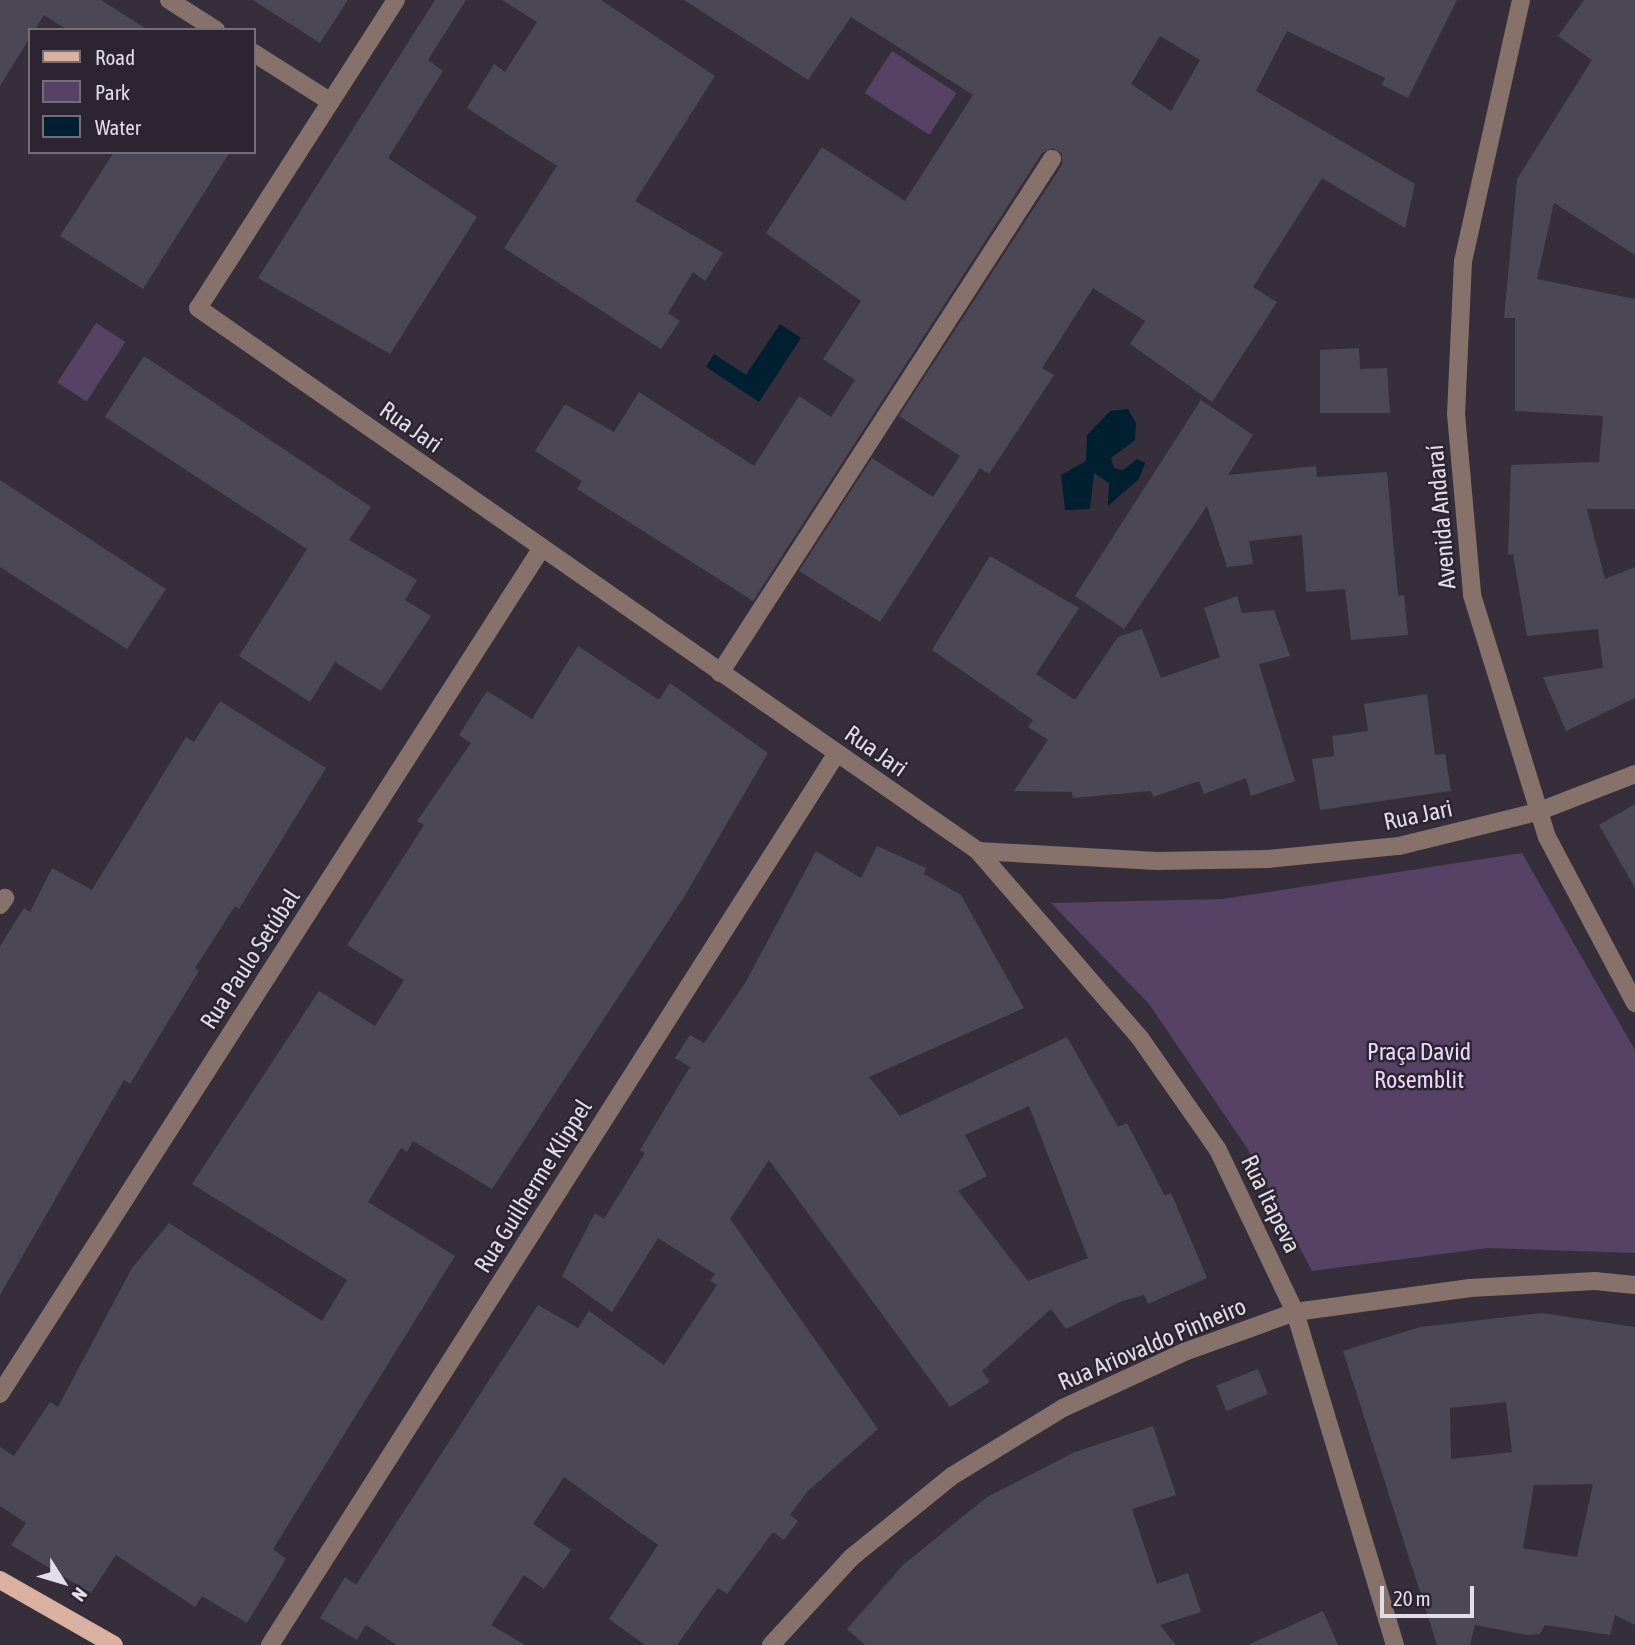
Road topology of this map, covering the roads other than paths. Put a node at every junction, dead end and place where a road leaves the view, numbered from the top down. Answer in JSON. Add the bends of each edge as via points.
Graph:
{"nodes":[{"id":1,"x":169,"y":0,"type":"edge"},
{"id":2,"x":396,"y":0,"type":"edge"},
{"id":3,"x":1521,"y":0,"type":"edge"},
{"id":4,"x":213,"y":28,"type":"edge"},
{"id":5,"x":256,"y":54,"type":"edge"},
{"id":6,"x":331,"y":102,"type":"junction"},
{"id":7,"x":1052,"y":159,"type":"dead end"},
{"id":8,"x":541,"y":550,"type":"junction"},
{"id":9,"x":720,"y":673,"type":"junction"},
{"id":10,"x":837,"y":753,"type":"junction"},
{"id":11,"x":1635,"y":774,"type":"edge"},
{"id":12,"x":1537,"y":812,"type":"junction"},
{"id":13,"x":978,"y":851,"type":"junction"},
{"id":14,"x":1635,"y":1003,"type":"edge"},
{"id":15,"x":1635,"y":1285,"type":"edge"},
{"id":16,"x":1295,"y":1311,"type":"junction"},
{"id":17,"x":0,"y":1394,"type":"edge"},
{"id":18,"x":0,"y":1580,"type":"edge"},
{"id":19,"x":114,"y":1645,"type":"edge"},
{"id":20,"x":270,"y":1645,"type":"edge"},
{"id":21,"x":771,"y":1645,"type":"edge"},
{"id":22,"x":1395,"y":1645,"type":"edge"}],
"edges":[{"from":1,"to":4,"type":"street"},
{"from":2,"to":6,"type":"street"},
{"from":3,"to":12,"type":"street","name":"Avenida Andaraí","via":[[1463,261],[1456,414],[1472,595]]},
{"from":5,"to":6,"type":"street"},
{"from":6,"to":8,"type":"street","name":"Rua Jari","via":[[198,308]]},
{"from":7,"to":9,"type":"street"},
{"from":8,"to":9,"type":"street","name":"Rua Jari"},
{"from":8,"to":17,"type":"street","name":"Rua Paulo Setúbal"},
{"from":9,"to":10,"type":"street","name":"Rua Jari"},
{"from":10,"to":13,"type":"street","name":"Rua Jari"},
{"from":10,"to":20,"type":"street","name":"Rua Guilherme Klippel"},
{"from":11,"to":12,"type":"street","name":"Rua Jari"},
{"from":12,"to":13,"type":"street","name":"Rua Jari","via":[[1399,846],[1268,859]]},
{"from":12,"to":14,"type":"street","name":"Avenida Andaraí","via":[[1587,921]]},
{"from":13,"to":16,"type":"street","name":"Rua Itapeva","via":[[1140,1038],[1218,1150]]},
{"from":15,"to":16,"type":"street","name":"Rua Ariovaldo Pinheiro","via":[[1595,1281],[1470,1288]]},
{"from":16,"to":21,"type":"street","name":"Rua Ariovaldo Pinheiro","via":[[1184,1352],[1063,1408],[952,1476],[852,1557]]},
{"from":16,"to":22,"type":"street","name":"Rua Itapeva"},
{"from":18,"to":19,"type":"main road"}]}
